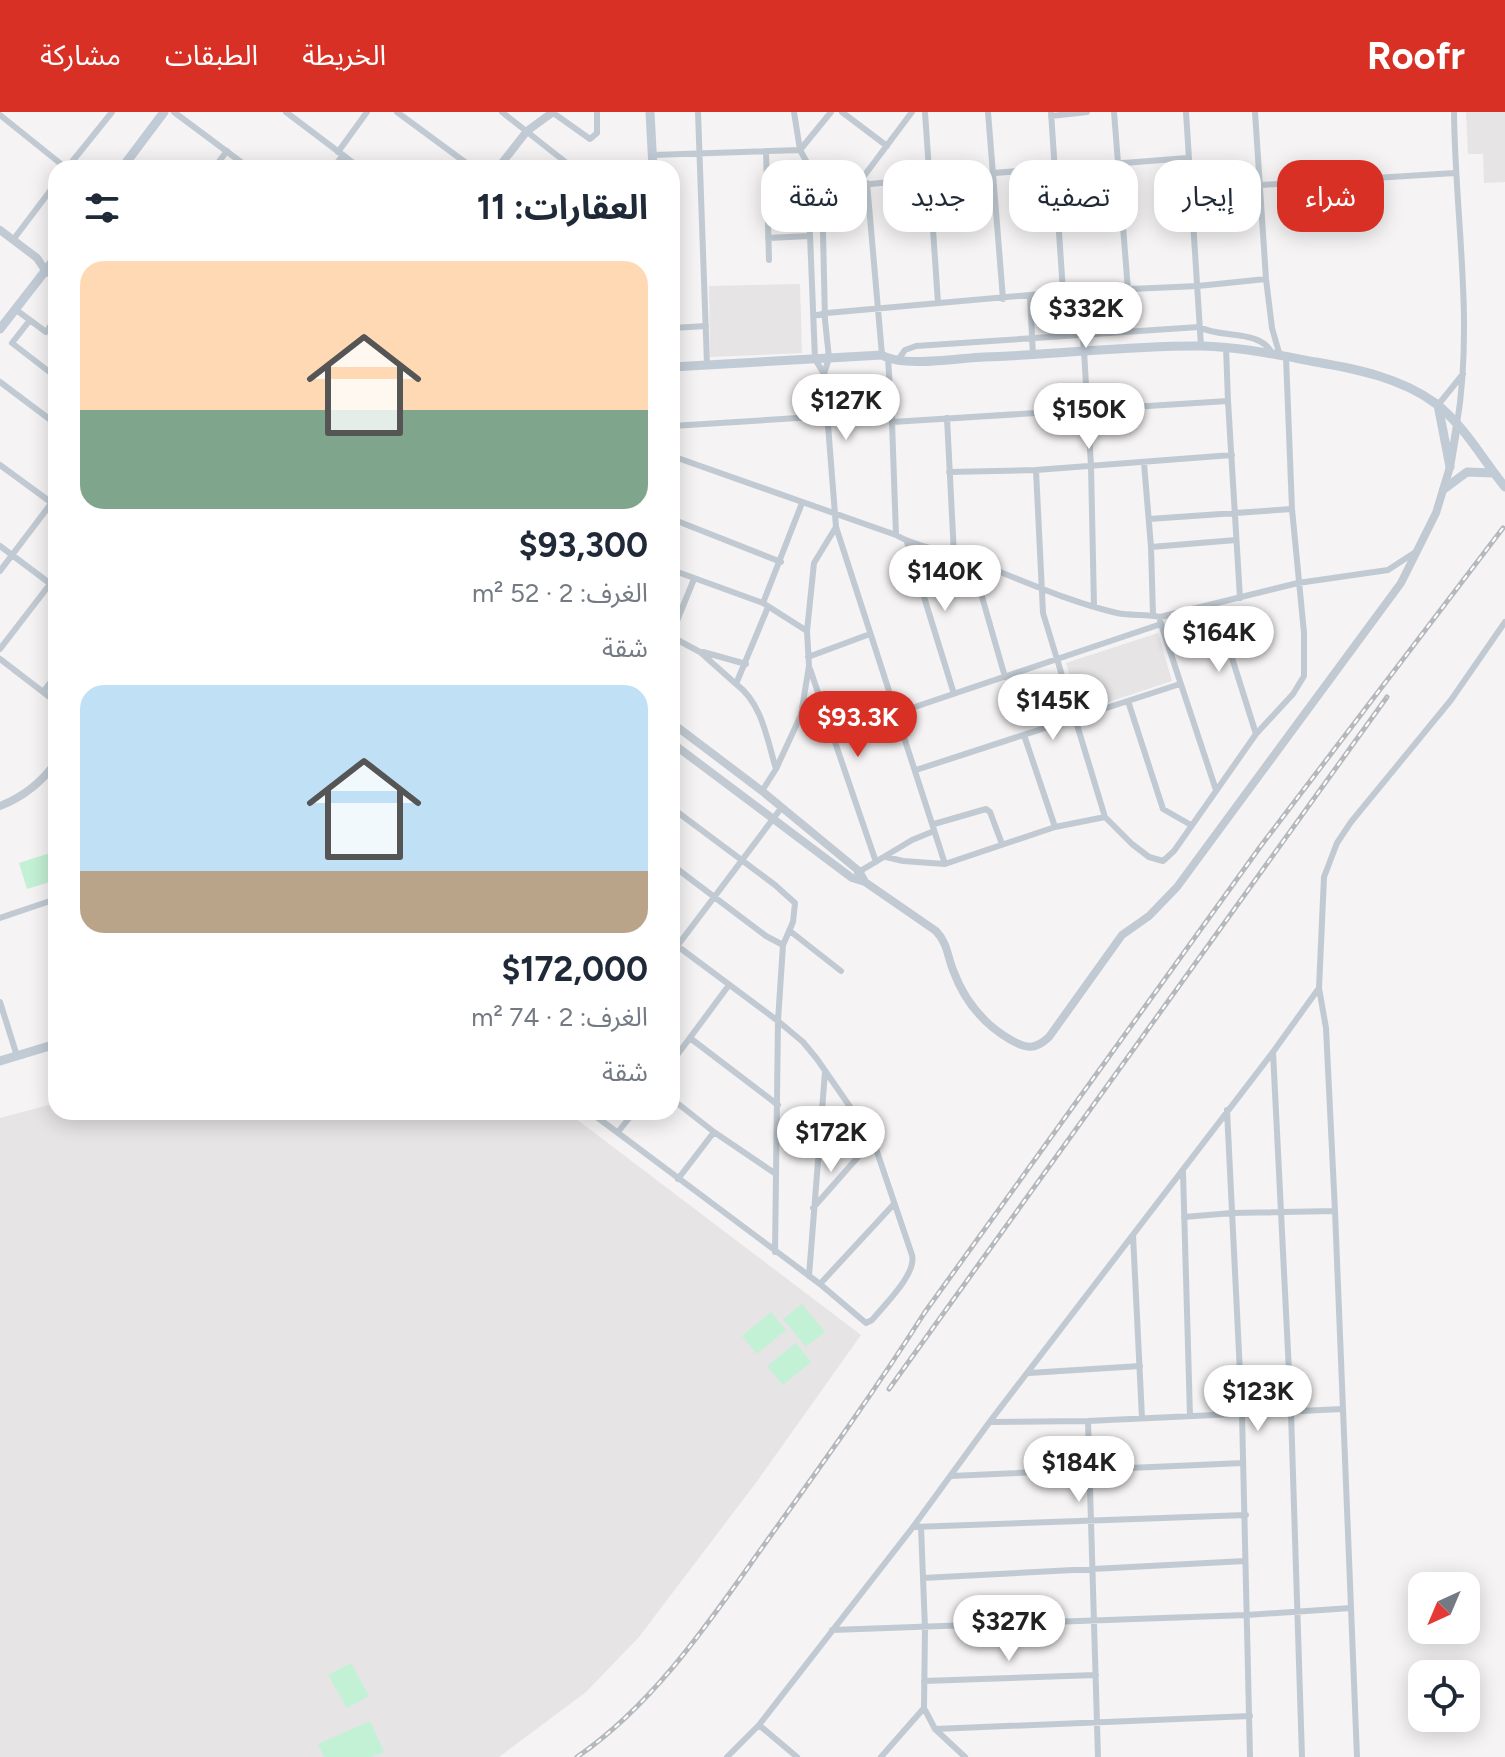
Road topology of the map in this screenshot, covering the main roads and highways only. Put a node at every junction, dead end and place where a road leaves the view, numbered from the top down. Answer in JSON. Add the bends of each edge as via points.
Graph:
{"nodes":[{"id":1,"x":164,"y":112,"type":"edge"},
{"id":2,"x":650,"y":112,"type":"edge"},
{"id":3,"x":128,"y":160,"type":"edge"},
{"id":4,"x":653,"y":160,"type":"edge"},
{"id":5,"x":48,"y":266,"type":"edge"},
{"id":6,"x":2,"y":326,"type":"edge"},
{"id":7,"x":680,"y":366,"type":"edge"},
{"id":8,"x":1438,"y":405,"type":"junction"},
{"id":9,"x":1450,"y":467,"type":"road end"},
{"id":10,"x":1494,"y":473,"type":"junction"},
{"id":11,"x":1505,"y":487,"type":"edge"},
{"id":12,"x":1444,"y":489,"type":"road end"},
{"id":13,"x":48,"y":1046,"type":"edge"},
{"id":14,"x":0,"y":1061,"type":"edge"}],
"edges":[{"from":1,"to":3,"type":"main road"},
{"from":2,"to":4,"type":"main road"},
{"from":5,"to":6,"type":"main road"},
{"from":7,"to":8,"type":"main road","via":[[1226,347],[1352,368],[1406,386]]},
{"from":8,"to":9,"type":"main road"},
{"from":8,"to":10,"type":"main road"},
{"from":10,"to":11,"type":"main road"},
{"from":10,"to":12,"type":"main road","via":[[1467,472]]},
{"from":13,"to":14,"type":"main road"}]}
